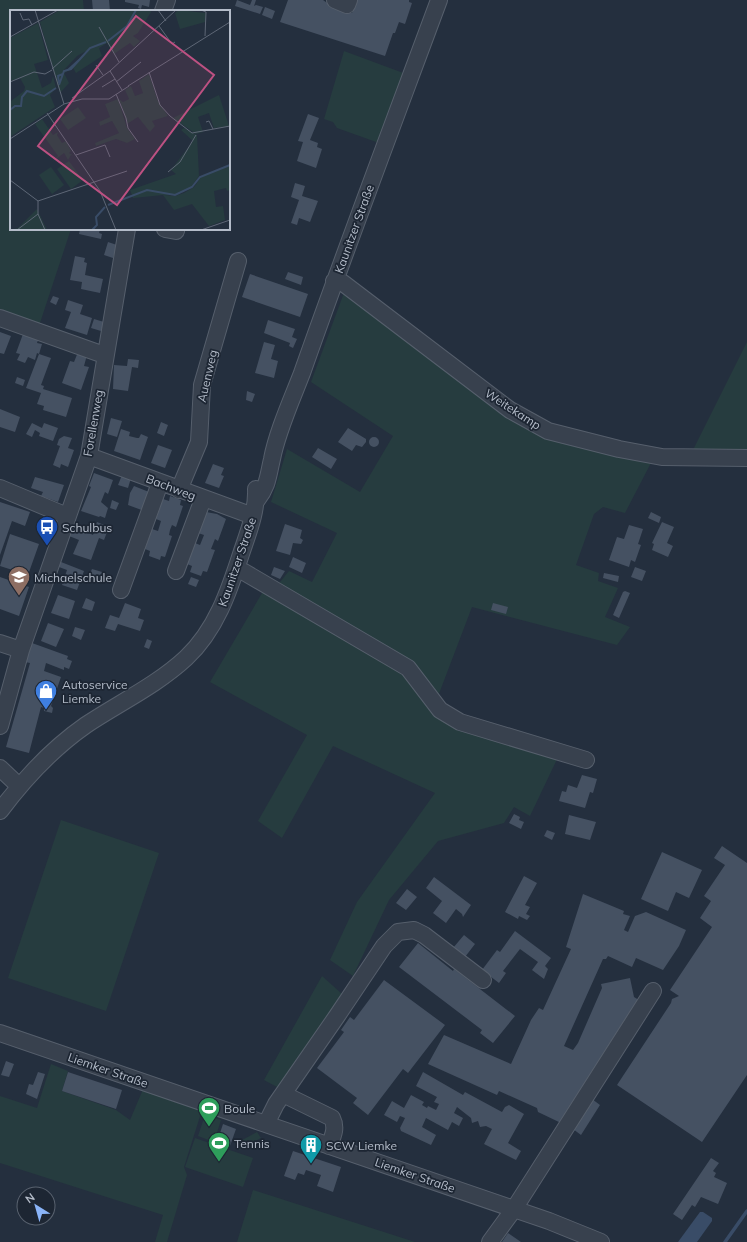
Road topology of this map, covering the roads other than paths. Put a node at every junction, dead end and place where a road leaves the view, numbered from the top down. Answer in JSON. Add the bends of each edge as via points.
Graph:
{"nodes":[{"id":1,"x":167,"y":0,"type":"edge"},
{"id":2,"x":335,"y":0,"type":"edge"},
{"id":3,"x":349,"y":0,"type":"edge"},
{"id":4,"x":439,"y":0,"type":"edge"},
{"id":5,"x":163,"y":10,"type":"edge"},
{"id":6,"x":127,"y":230,"type":"edge"},
{"id":7,"x":238,"y":261,"type":"dead end"},
{"id":8,"x":334,"y":281,"type":"junction"},
{"id":9,"x":0,"y":318,"type":"edge"},
{"id":10,"x":104,"y":355,"type":"junction"},
{"id":11,"x":89,"y":456,"type":"junction"},
{"id":12,"x":747,"y":458,"type":"edge"},
{"id":13,"x":160,"y":482,"type":"junction"},
{"id":14,"x":0,"y":488,"type":"edge"},
{"id":15,"x":179,"y":490,"type":"junction"},
{"id":16,"x":202,"y":499,"type":"junction"},
{"id":17,"x":67,"y":516,"type":"junction"},
{"id":18,"x":253,"y":516,"type":"junction"},
{"id":19,"x":236,"y":569,"type":"junction"},
{"id":20,"x":176,"y":571,"type":"dead end"},
{"id":21,"x":121,"y":590,"type":"dead end"},
{"id":22,"x":0,"y":643,"type":"edge"},
{"id":23,"x":21,"y":650,"type":"junction"},
{"id":24,"x":0,"y":726,"type":"edge"},
{"id":25,"x":586,"y":760,"type":"dead end"},
{"id":26,"x":0,"y":768,"type":"edge"},
{"id":27,"x":19,"y":786,"type":"junction"},
{"id":28,"x":0,"y":811,"type":"edge"},
{"id":29,"x":483,"y":980,"type":"dead end"},
{"id":30,"x":653,"y":991,"type":"dead end"},
{"id":31,"x":0,"y":1033,"type":"edge"},
{"id":32,"x":283,"y":1094,"type":"junction"},
{"id":33,"x":266,"y":1124,"type":"junction"},
{"id":34,"x":329,"y":1146,"type":"junction"},
{"id":35,"x":514,"y":1209,"type":"junction"},
{"id":36,"x":490,"y":1242,"type":"edge"},
{"id":37,"x":601,"y":1242,"type":"edge"}],
"edges":[{"from":1,"to":5,"type":"street"},
{"from":2,"to":3,"type":"street","via":[[347,5]]},
{"from":4,"to":8,"type":"street","name":"Kaunitzer Straße"},
{"from":6,"to":10,"type":"street","name":"Forellenweg"},
{"from":7,"to":15,"type":"street","name":"Auenweg","via":[[202,386],[199,442]]},
{"from":8,"to":12,"type":"street","name":"Weitekamp","via":[[343,283],[510,410],[548,431],[662,457]]},
{"from":8,"to":18,"type":"street","name":"Kaunitzer Straße","via":[[272,459],[271,471],[257,500]]},
{"from":9,"to":10,"type":"street"},
{"from":10,"to":11,"type":"street","name":"Forellenweg"},
{"from":11,"to":13,"type":"street","name":"Bachweg"},
{"from":11,"to":17,"type":"street","name":"Forellenweg"},
{"from":13,"to":15,"type":"street","name":"Bachweg"},
{"from":13,"to":21,"type":"street"},
{"from":14,"to":17,"type":"street"},
{"from":15,"to":16,"type":"street","name":"Bachweg"},
{"from":16,"to":18,"type":"street","name":"Bachweg"},
{"from":16,"to":20,"type":"street"},
{"from":17,"to":23,"type":"street","name":"Forellenweg"},
{"from":18,"to":19,"type":"street","name":"Kaunitzer Straße"},
{"from":19,"to":25,"type":"street","via":[[408,668],[440,710],[460,722]]},
{"from":19,"to":27,"type":"street","name":"Kaunitzer Straße","via":[[225,600],[210,629],[187,657],[165,675],[84,726]]},
{"from":22,"to":23,"type":"street"},
{"from":23,"to":24,"type":"street","name":"Forellenweg"},
{"from":26,"to":27,"type":"street"},
{"from":27,"to":28,"type":"street","name":"Kaunitzer Straße"},
{"from":29,"to":32,"type":"street","via":[[424,935],[414,930],[398,932],[384,946]]},
{"from":30,"to":35,"type":"street"},
{"from":31,"to":33,"type":"street","name":"Liemker Straße"},
{"from":32,"to":33,"type":"street"},
{"from":32,"to":34,"type":"street","via":[[332,1118],[335,1124]]},
{"from":33,"to":34,"type":"street","name":"Liemker Straße"},
{"from":34,"to":35,"type":"street","name":"Liemker Straße"},
{"from":35,"to":36,"type":"street"},
{"from":35,"to":37,"type":"street","name":"Liemker Straße"}]}
